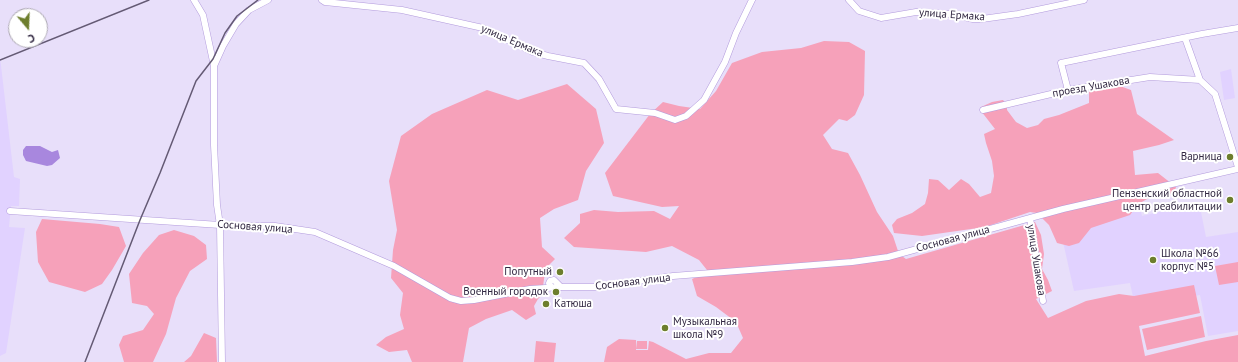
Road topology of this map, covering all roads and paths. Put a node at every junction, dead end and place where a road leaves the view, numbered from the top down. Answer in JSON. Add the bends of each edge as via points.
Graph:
{"nodes":[{"id":1,"x":194,"y":0,"type":"edge"},
{"id":2,"x":268,"y":0,"type":"edge"},
{"id":3,"x":322,"y":0,"type":"edge"},
{"id":4,"x":752,"y":0,"type":"edge"},
{"id":5,"x":849,"y":0,"type":"edge"},
{"id":6,"x":1084,"y":0,"type":"edge"},
{"id":7,"x":1238,"y":28,"type":"edge"},
{"id":8,"x":1185,"y":38,"type":"junction"},
{"id":9,"x":214,"y":66,"type":"junction"},
{"id":10,"x":1200,"y":80,"type":"junction"},
{"id":11,"x":1068,"y":90,"type":"junction"},
{"id":12,"x":983,"y":110,"type":"dead end"},
{"id":13,"x":1238,"y":168,"type":"edge"},
{"id":14,"x":10,"y":211,"type":"dead end"},
{"id":15,"x":1030,"y":218,"type":"junction"},
{"id":16,"x":220,"y":225,"type":"junction"},
{"id":17,"x":1043,"y":301,"type":"dead end"},
{"id":18,"x":222,"y":362,"type":"edge"}],
"edges":[{"from":1,"to":9,"type":"street","via":[[203,15]]},
{"from":2,"to":9,"type":"street","via":[[249,10],[236,24]]},
{"from":3,"to":4,"type":"street","name":"улица Ермака","via":[[402,10],[483,28],[533,52],[584,63],[600,79],[616,109],[655,113],[675,120],[686,116],[704,100],[725,62]]},
{"from":5,"to":6,"type":"street","name":"улица Ермака","via":[[859,11],[881,18],[916,12],[950,14],[973,19],[1018,14]]},
{"from":7,"to":8,"type":"street"},
{"from":8,"to":10,"type":"street"},
{"from":8,"to":11,"type":"street","via":[[1061,63]]},
{"from":9,"to":16,"type":"street","via":[[216,205]]},
{"from":10,"to":11,"type":"street","name":"проезд Ушакова","via":[[1150,77]]},
{"from":10,"to":13,"type":"street","via":[[1215,94]]},
{"from":11,"to":12,"type":"street","name":"проезд Ушакова"},
{"from":13,"to":15,"type":"street","name":"Сосновая улица"},
{"from":14,"to":16,"type":"street","name":"Сосновая улица"},
{"from":15,"to":16,"type":"street","name":"Сосновая улица","via":[[888,257],[680,276],[598,288],[561,287],[554,280],[549,284],[552,287],[530,288],[461,301],[450,298],[394,266],[315,232],[274,226]]},
{"from":15,"to":17,"type":"street","name":"улица Ушакова"},
{"from":16,"to":18,"type":"street"}]}
